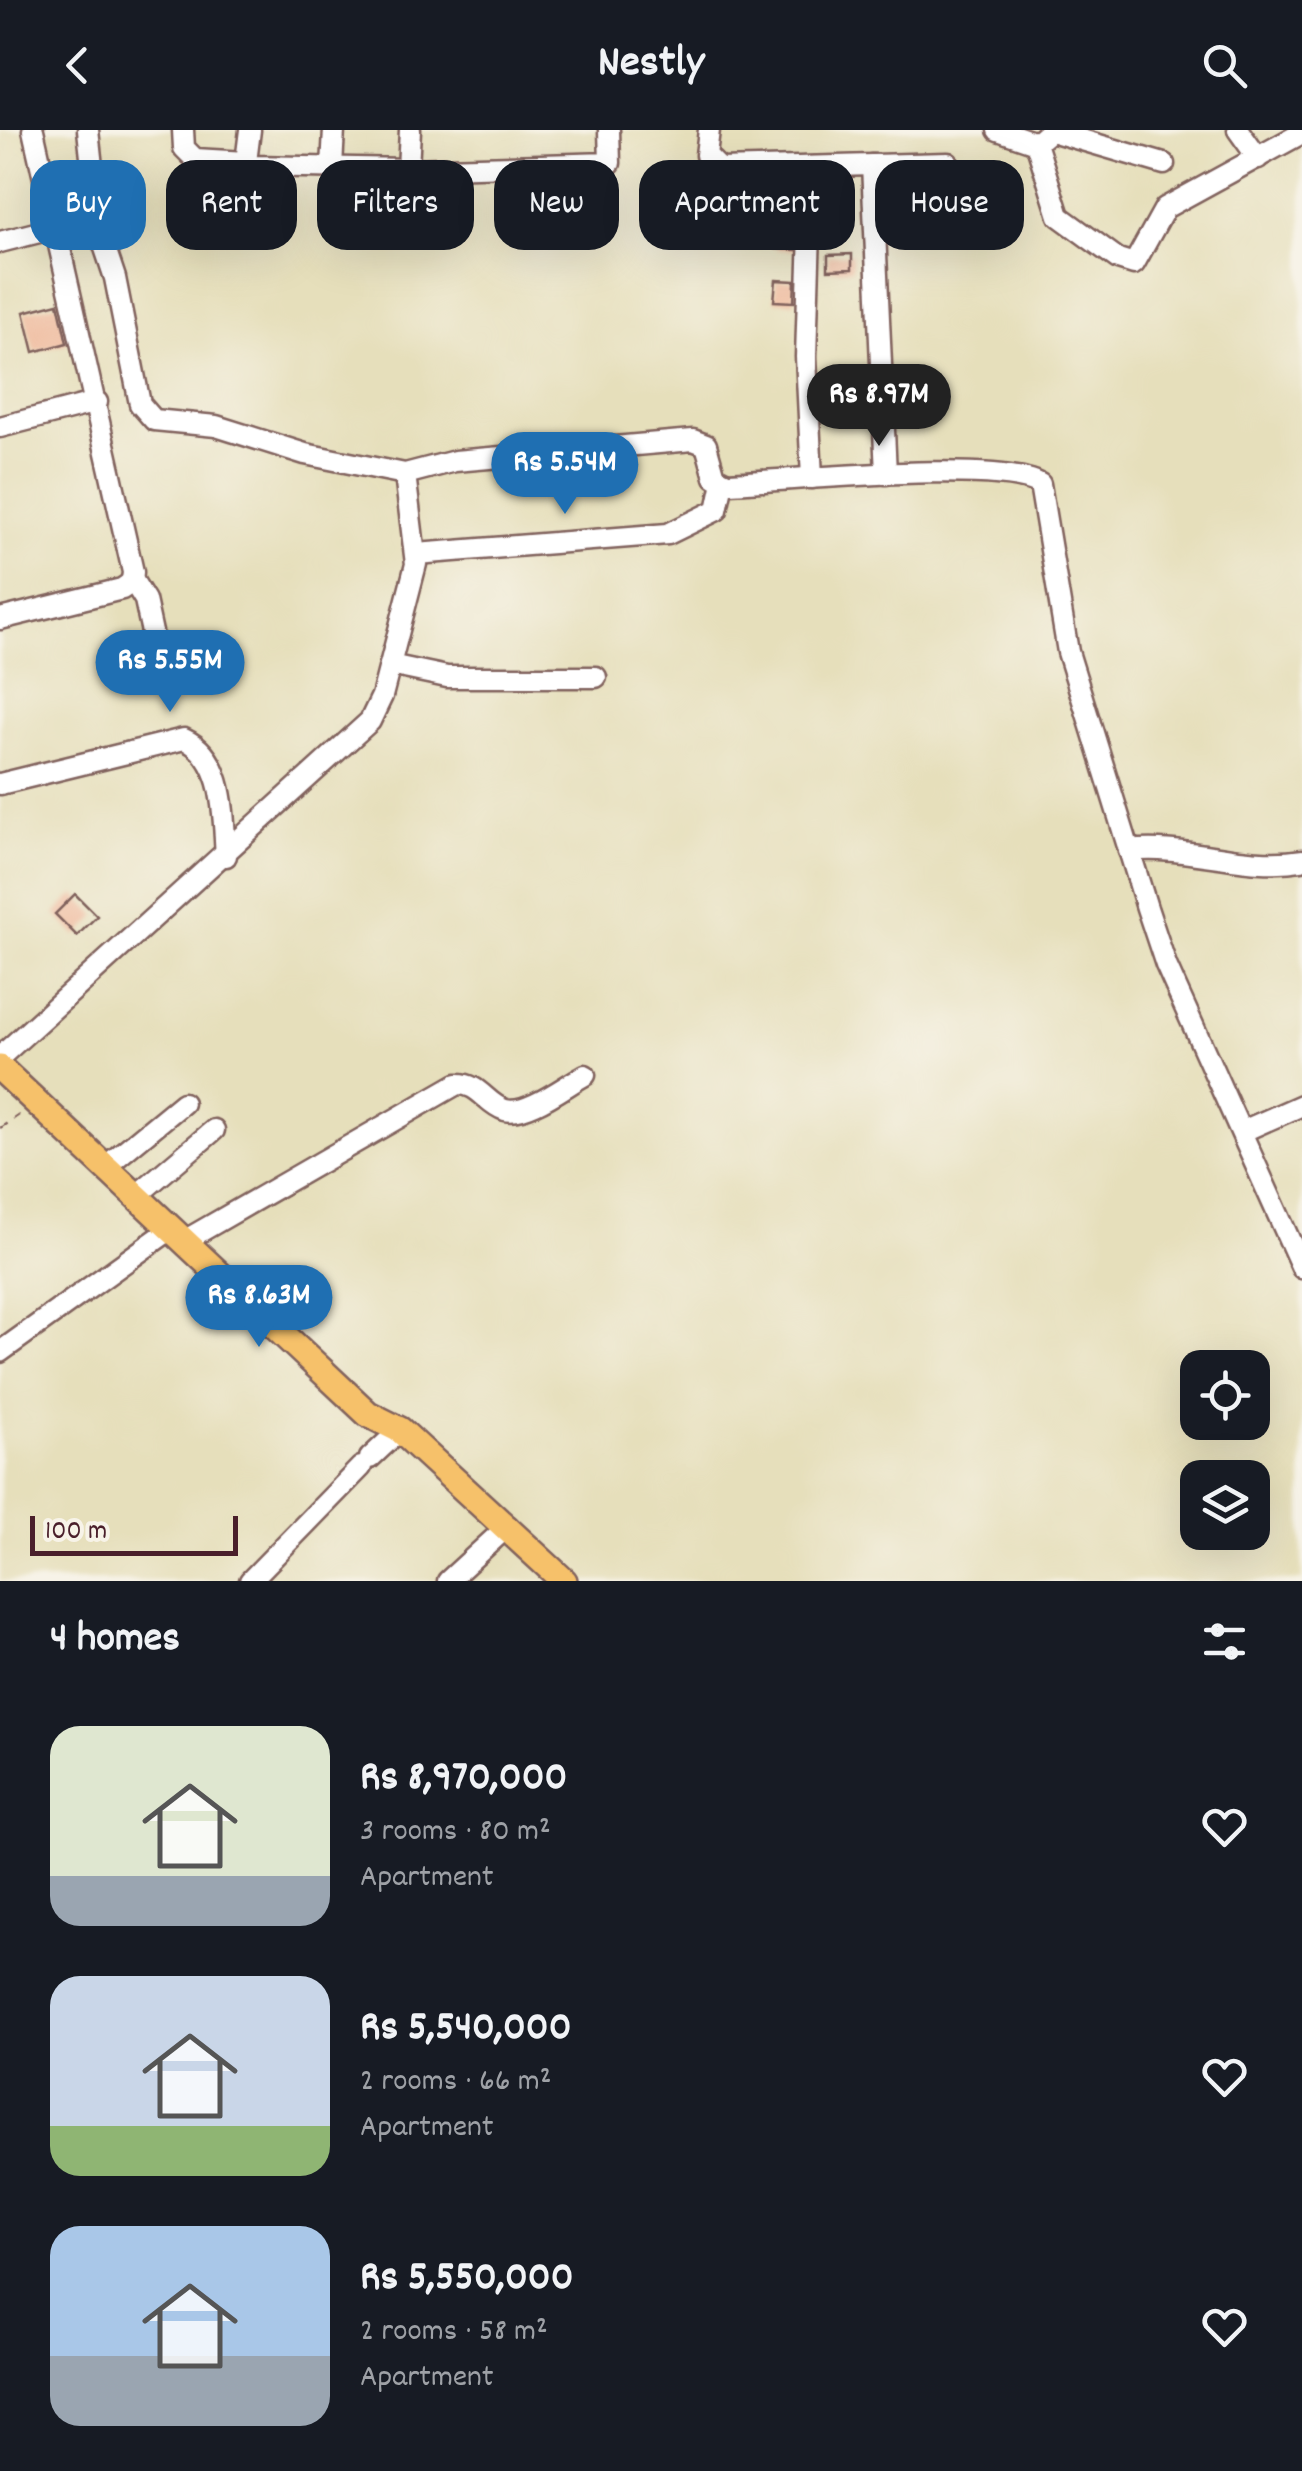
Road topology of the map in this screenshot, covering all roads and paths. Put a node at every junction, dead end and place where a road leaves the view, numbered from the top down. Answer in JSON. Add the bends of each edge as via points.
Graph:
{"nodes":[{"id":1,"x":33,"y":130,"type":"edge"},
{"id":2,"x":88,"y":130,"type":"edge"},
{"id":3,"x":183,"y":130,"type":"edge"},
{"id":4,"x":250,"y":130,"type":"edge"},
{"id":5,"x":334,"y":130,"type":"edge"},
{"id":6,"x":410,"y":130,"type":"edge"},
{"id":7,"x":610,"y":130,"type":"edge"},
{"id":8,"x":709,"y":130,"type":"edge"},
{"id":9,"x":998,"y":130,"type":"edge"},
{"id":10,"x":1238,"y":130,"type":"edge"},
{"id":11,"x":1302,"y":133,"type":"edge"},
{"id":12,"x":1046,"y":134,"type":"edge"},
{"id":13,"x":1258,"y":158,"type":"junction"},
{"id":14,"x":40,"y":160,"type":"edge"},
{"id":15,"x":195,"y":160,"type":"edge"},
{"id":16,"x":246,"y":160,"type":"edge"},
{"id":17,"x":332,"y":160,"type":"edge"},
{"id":18,"x":408,"y":160,"type":"edge"},
{"id":19,"x":710,"y":160,"type":"edge"},
{"id":20,"x":1164,"y":164,"type":"dead end"},
{"id":21,"x":872,"y":165,"type":"junction"},
{"id":22,"x":875,"y":165,"type":"edge"},
{"id":23,"x":474,"y":166,"type":"edge"},
{"id":24,"x":855,"y":166,"type":"edge"},
{"id":25,"x":30,"y":234,"type":"edge"},
{"id":26,"x":0,"y":242,"type":"edge"},
{"id":27,"x":60,"y":250,"type":"edge"},
{"id":28,"x":809,"y":250,"type":"edge"},
{"id":29,"x":97,"y":402,"type":"junction"},
{"id":30,"x":0,"y":427,"type":"edge"},
{"id":31,"x":404,"y":474,"type":"junction"},
{"id":32,"x":886,"y":474,"type":"junction"},
{"id":33,"x":812,"y":478,"type":"junction"},
{"id":34,"x":723,"y":482,"type":"junction"},
{"id":35,"x":416,"y":554,"type":"junction"},
{"id":36,"x":132,"y":579,"type":"junction"},
{"id":37,"x":0,"y":619,"type":"edge"},
{"id":38,"x":160,"y":665,"type":"dead end"},
{"id":39,"x":390,"y":665,"type":"junction"},
{"id":40,"x":596,"y":677,"type":"dead end"},
{"id":41,"x":0,"y":784,"type":"edge"},
{"id":42,"x":1129,"y":851,"type":"junction"},
{"id":43,"x":226,"y":856,"type":"junction"},
{"id":44,"x":1302,"y":860,"type":"edge"},
{"id":45,"x":0,"y":1057,"type":"edge"},
{"id":46,"x":0,"y":1068,"type":"edge"},
{"id":47,"x":585,"y":1075,"type":"dead end"},
{"id":48,"x":37,"y":1103,"type":"junction"},
{"id":49,"x":184,"y":1104,"type":"dead end"},
{"id":50,"x":1302,"y":1105,"type":"edge"},
{"id":51,"x":0,"y":1128,"type":"edge"},
{"id":52,"x":214,"y":1130,"type":"dead end"},
{"id":53,"x":1243,"y":1132,"type":"junction"},
{"id":54,"x":105,"y":1167,"type":"junction"},
{"id":55,"x":136,"y":1196,"type":"junction"},
{"id":56,"x":178,"y":1235,"type":"junction"},
{"id":57,"x":1302,"y":1268,"type":"edge"},
{"id":58,"x":0,"y":1352,"type":"edge"},
{"id":59,"x":400,"y":1430,"type":"junction"},
{"id":60,"x":508,"y":1526,"type":"junction"},
{"id":61,"x":250,"y":1581,"type":"edge"},
{"id":62,"x":448,"y":1581,"type":"edge"},
{"id":63,"x":564,"y":1581,"type":"edge"}],
"edges":[{"from":1,"to":14,"type":"street"},
{"from":2,"to":31,"type":"street","via":[[99,230],[147,416],[236,430],[305,454]]},
{"from":3,"to":15,"type":"street","via":[[184,148]]},
{"from":4,"to":16,"type":"street"},
{"from":5,"to":17,"type":"street"},
{"from":6,"to":18,"type":"street"},
{"from":7,"to":23,"type":"street","via":[[610,163]]},
{"from":8,"to":19,"type":"street"},
{"from":9,"to":12,"type":"street"},
{"from":10,"to":13,"type":"street"},
{"from":11,"to":13,"type":"street"},
{"from":12,"to":13,"type":"street","via":[[1059,216],[1134,264],[1165,208]]},
{"from":12,"to":20,"type":"street"},
{"from":21,"to":22,"type":"street"},
{"from":21,"to":24,"type":"street"},
{"from":21,"to":32,"type":"street"},
{"from":25,"to":26,"type":"street"},
{"from":27,"to":29,"type":"street"},
{"from":28,"to":33,"type":"street"},
{"from":29,"to":30,"type":"street"},
{"from":29,"to":36,"type":"street"},
{"from":31,"to":34,"type":"street","via":[[455,461],[693,440],[706,444],[715,477]]},
{"from":31,"to":35,"type":"street"},
{"from":32,"to":33,"type":"street"},
{"from":32,"to":42,"type":"street","via":[[1018,477],[1040,484],[1068,652]]},
{"from":33,"to":34,"type":"street"},
{"from":34,"to":35,"type":"street","via":[[717,510],[668,534]]},
{"from":35,"to":39,"type":"street"},
{"from":36,"to":37,"type":"street","via":[[122,589]]},
{"from":36,"to":38,"type":"street","via":[[146,600]]},
{"from":39,"to":40,"type":"street","via":[[447,677]]},
{"from":39,"to":43,"type":"street","via":[[370,721]]},
{"from":41,"to":43,"type":"street","via":[[184,739],[201,750],[218,781]]},
{"from":42,"to":44,"type":"street","via":[[1172,848],[1281,864]]},
{"from":42,"to":53,"type":"street","via":[[1166,965]]},
{"from":43,"to":45,"type":"street"},
{"from":46,"to":48,"type":"main road"},
{"from":47,"to":56,"type":"street","via":[[515,1110],[457,1084]]},
{"from":48,"to":51,"type":"path"},
{"from":48,"to":54,"type":"main road"},
{"from":49,"to":54,"type":"street"},
{"from":50,"to":53,"type":"street"},
{"from":52,"to":55,"type":"street"},
{"from":53,"to":57,"type":"street"},
{"from":54,"to":55,"type":"main road"},
{"from":55,"to":56,"type":"main road"},
{"from":56,"to":58,"type":"street"},
{"from":56,"to":59,"type":"main road","via":[[368,1414]]},
{"from":59,"to":60,"type":"main road"},
{"from":59,"to":61,"type":"street"},
{"from":60,"to":62,"type":"street"},
{"from":60,"to":63,"type":"main road"}]}
